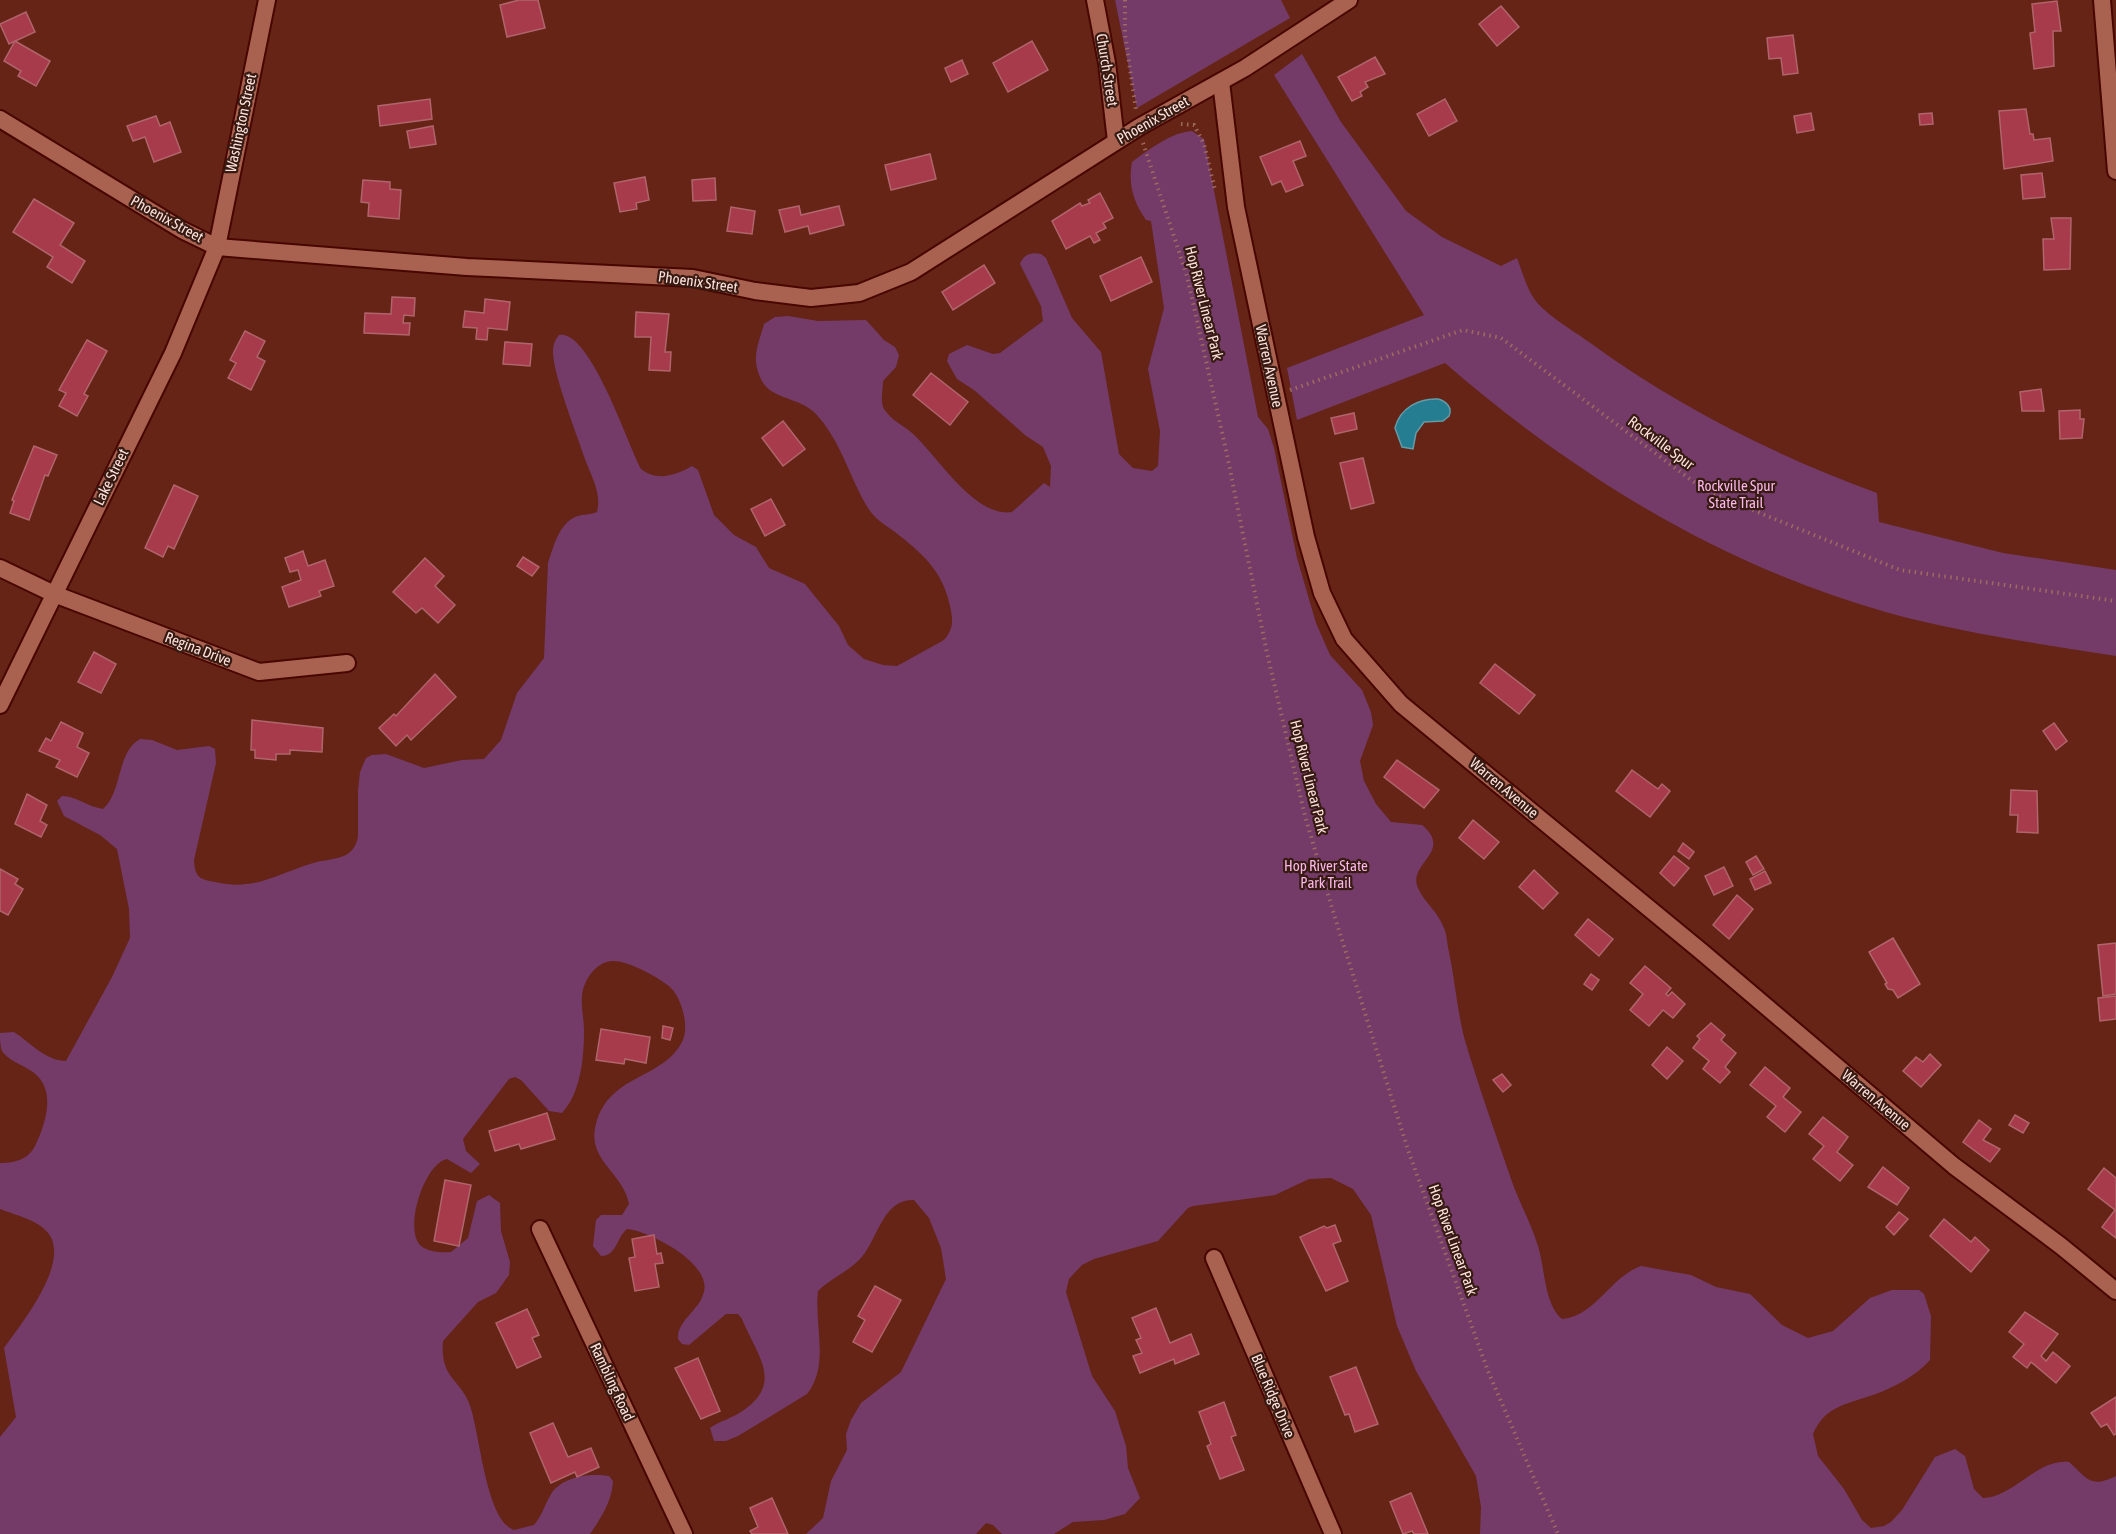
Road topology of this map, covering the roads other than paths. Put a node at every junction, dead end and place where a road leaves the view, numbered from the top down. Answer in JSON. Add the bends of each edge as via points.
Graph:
{"nodes":[{"id":1,"x":267,"y":0,"type":"edge"},
{"id":2,"x":1095,"y":0,"type":"edge"},
{"id":3,"x":1349,"y":0,"type":"edge"},
{"id":4,"x":2102,"y":0,"type":"edge"},
{"id":5,"x":1221,"y":82,"type":"junction"},
{"id":6,"x":0,"y":119,"type":"edge"},
{"id":7,"x":1116,"y":141,"type":"junction"},
{"id":8,"x":2116,"y":171,"type":"edge"},
{"id":9,"x":216,"y":247,"type":"junction"},
{"id":10,"x":0,"y":568,"type":"edge"},
{"id":11,"x":54,"y":594,"type":"junction"},
{"id":12,"x":347,"y":663,"type":"dead end"},
{"id":13,"x":0,"y":705,"type":"edge"},
{"id":14,"x":540,"y":1229,"type":"dead end"},
{"id":15,"x":1214,"y":1258,"type":"dead end"},
{"id":16,"x":2116,"y":1291,"type":"edge"},
{"id":17,"x":684,"y":1534,"type":"edge"},
{"id":18,"x":1333,"y":1534,"type":"edge"}],
"edges":[{"from":1,"to":9,"type":"street","name":"Washington Street"},
{"from":2,"to":7,"type":"street","name":"Church Street"},
{"from":3,"to":5,"type":"street","name":"Phoenix Street"},
{"from":4,"to":8,"type":"street"},
{"from":5,"to":7,"type":"street","name":"Phoenix Street"},
{"from":5,"to":16,"type":"street","name":"Warren Avenue","via":[[1236,207],[1306,537],[1322,593],[1344,639],[1401,704],[1954,1166]]},
{"from":6,"to":9,"type":"street","name":"Phoenix Street"},
{"from":7,"to":9,"type":"street","name":"Phoenix Street","via":[[911,272],[860,293],[811,298],[693,278],[467,267]]},
{"from":9,"to":11,"type":"street","name":"Lake Street","via":[[173,353]]},
{"from":10,"to":11,"type":"street","name":"Regina Drive"},
{"from":11,"to":12,"type":"street","name":"Regina Drive","via":[[259,672]]},
{"from":11,"to":13,"type":"street","name":"Lake Street"},
{"from":14,"to":17,"type":"street","name":"Rambling Road"},
{"from":15,"to":18,"type":"street","name":"Blue Ridge Drive"}]}
